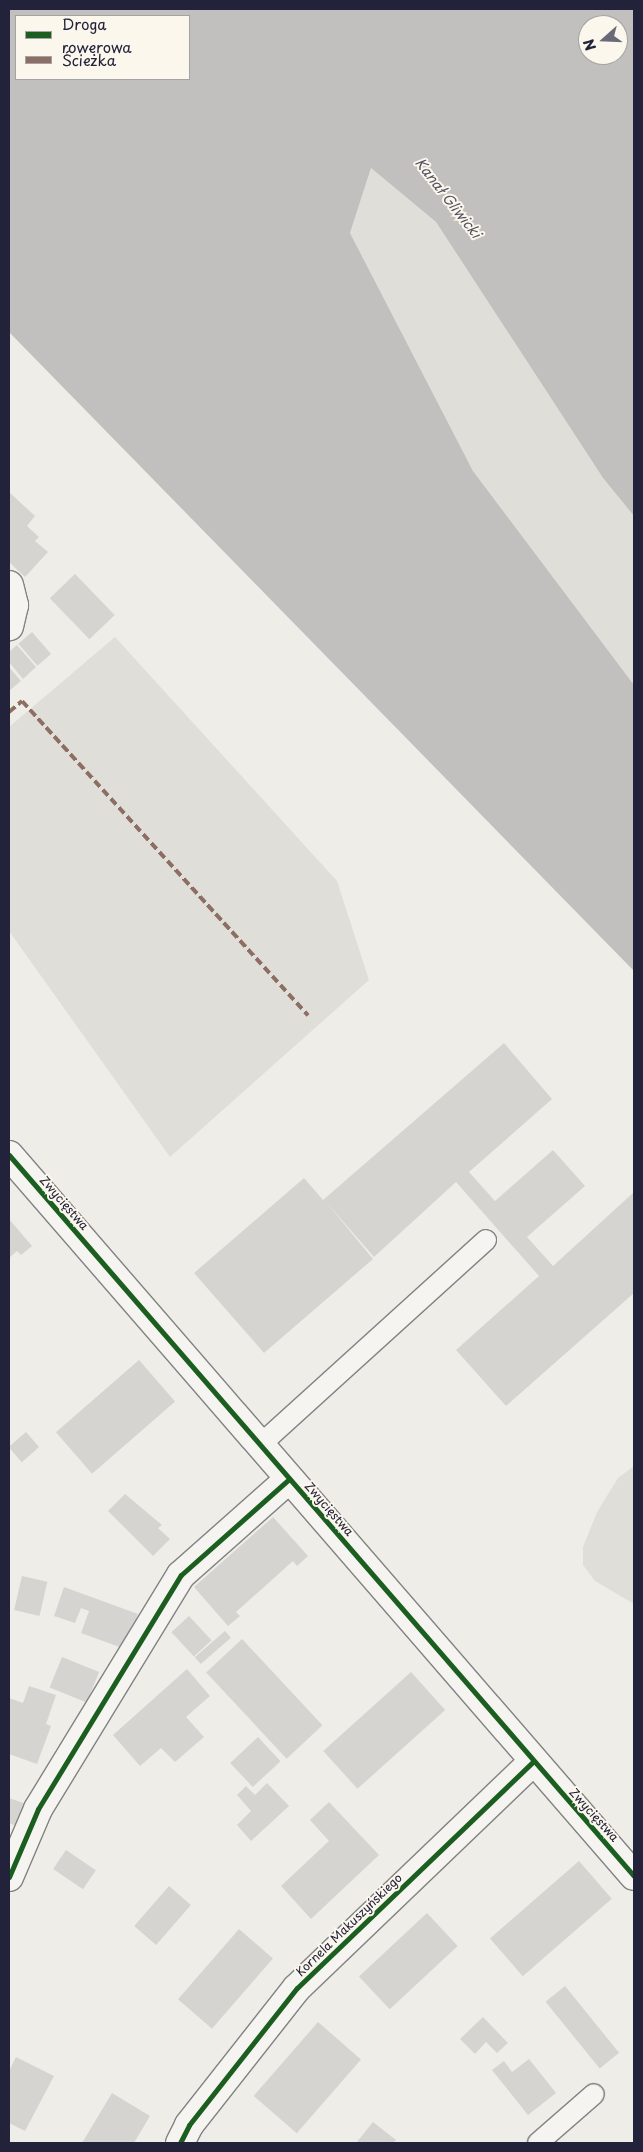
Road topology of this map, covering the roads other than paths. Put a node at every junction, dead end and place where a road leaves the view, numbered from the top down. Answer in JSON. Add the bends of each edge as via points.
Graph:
{"nodes":[{"id":1,"x":9,"y":585,"type":"edge"},
{"id":2,"x":9,"y":626,"type":"edge"},
{"id":3,"x":9,"y":1155,"type":"edge"},
{"id":4,"x":486,"y":1240,"type":"dead end"},
{"id":5,"x":260,"y":1445,"type":"junction"},
{"id":6,"x":289,"y":1479,"type":"junction"},
{"id":7,"x":533,"y":1762,"type":"junction"},
{"id":8,"x":634,"y":1876,"type":"edge"},
{"id":9,"x":9,"y":1877,"type":"edge"},
{"id":10,"x":594,"y":2094,"type":"dead end"},
{"id":11,"x":180,"y":2143,"type":"edge"},
{"id":12,"x":538,"y":2143,"type":"edge"}],
"edges":[{"from":1,"to":2,"type":"street","via":[[14,605]]},
{"from":3,"to":5,"type":"street","name":"Zwycięstwa"},
{"from":4,"to":5,"type":"lane"},
{"from":5,"to":6,"type":"street","name":"Zwycięstwa"},
{"from":6,"to":7,"type":"street","name":"Zwycięstwa"},
{"from":6,"to":9,"type":"street","via":[[181,1575],[38,1809]]},
{"from":7,"to":8,"type":"street","name":"Zwycięstwa"},
{"from":7,"to":11,"type":"street","name":"Kornela Makuszyńskiego","via":[[297,1988]]},
{"from":10,"to":12,"type":"lane"}]}
